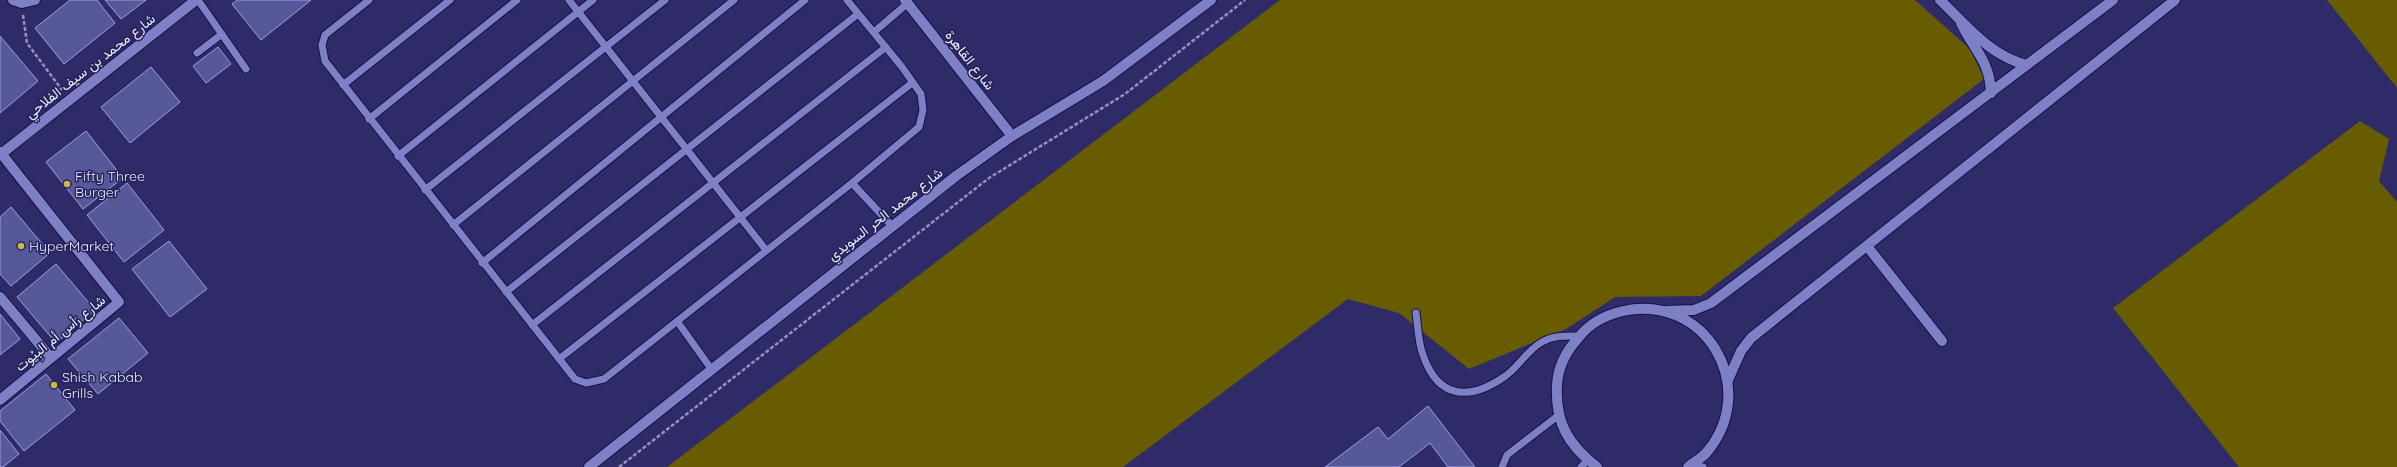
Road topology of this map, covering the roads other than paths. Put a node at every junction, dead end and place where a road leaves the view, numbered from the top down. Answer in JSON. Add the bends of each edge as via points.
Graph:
{"nodes":[{"id":1,"x":34,"y":0,"type":"edge"},
{"id":2,"x":197,"y":0,"type":"edge"},
{"id":3,"x":369,"y":0,"type":"edge"},
{"id":4,"x":450,"y":0,"type":"edge"},
{"id":5,"x":517,"y":0,"type":"edge"},
{"id":6,"x":569,"y":0,"type":"edge"},
{"id":7,"x":593,"y":0,"type":"edge"},
{"id":8,"x":665,"y":0,"type":"edge"},
{"id":9,"x":734,"y":0,"type":"edge"},
{"id":10,"x":805,"y":0,"type":"edge"},
{"id":11,"x":847,"y":0,"type":"edge"},
{"id":12,"x":1211,"y":0,"type":"edge"},
{"id":13,"x":1940,"y":0,"type":"edge"},
{"id":14,"x":2113,"y":0,"type":"edge"},
{"id":15,"x":2176,"y":0,"type":"edge"},
{"id":16,"x":17,"y":2,"type":"edge"},
{"id":17,"x":907,"y":2,"type":"edge"},
{"id":18,"x":578,"y":12,"type":"junction"},
{"id":19,"x":858,"y":14,"type":"junction"},
{"id":20,"x":1959,"y":20,"type":"junction"},
{"id":21,"x":874,"y":32,"type":"junction"},
{"id":22,"x":222,"y":34,"type":"junction"},
{"id":23,"x":605,"y":46,"type":"junction"},
{"id":24,"x":886,"y":47,"type":"junction"},
{"id":25,"x":197,"y":53,"type":"dead end"},
{"id":26,"x":2026,"y":65,"type":"junction"},
{"id":27,"x":246,"y":69,"type":"dead end"},
{"id":28,"x":632,"y":80,"type":"junction"},
{"id":29,"x":912,"y":83,"type":"junction"},
{"id":30,"x":342,"y":85,"type":"junction"},
{"id":31,"x":1991,"y":93,"type":"junction"},
{"id":32,"x":661,"y":117,"type":"junction"},
{"id":33,"x":369,"y":119,"type":"junction"},
{"id":34,"x":1012,"y":136,"type":"junction"},
{"id":35,"x":686,"y":149,"type":"junction"},
{"id":36,"x":1,"y":153,"type":"edge"},
{"id":37,"x":398,"y":156,"type":"junction"},
{"id":38,"x":852,"y":183,"type":"junction"},
{"id":39,"x":714,"y":184,"type":"junction"},
{"id":40,"x":425,"y":190,"type":"junction"},
{"id":41,"x":739,"y":217,"type":"junction"},
{"id":42,"x":453,"y":225,"type":"junction"},
{"id":43,"x":892,"y":226,"type":"junction"},
{"id":44,"x":1867,"y":246,"type":"junction"},
{"id":45,"x":766,"y":250,"type":"junction"},
{"id":46,"x":482,"y":263,"type":"junction"},
{"id":47,"x":506,"y":292,"type":"junction"},
{"id":48,"x":0,"y":297,"type":"edge"},
{"id":49,"x":1666,"y":311,"type":"junction"},
{"id":50,"x":1416,"y":313,"type":"dead end"},
{"id":51,"x":677,"y":321,"type":"junction"},
{"id":52,"x":532,"y":325,"type":"junction"},
{"id":53,"x":1580,"y":336,"type":"junction"},
{"id":54,"x":1942,"y":341,"type":"dead end"},
{"id":55,"x":52,"y":358,"type":"junction"},
{"id":56,"x":559,"y":359,"type":"junction"},
{"id":57,"x":712,"y":370,"type":"junction"},
{"id":58,"x":1728,"y":380,"type":"junction"},
{"id":59,"x":0,"y":400,"type":"edge"},
{"id":60,"x":1559,"y":415,"type":"junction"},
{"id":61,"x":1584,"y":464,"type":"edge"},
{"id":62,"x":1689,"y":466,"type":"edge"},
{"id":63,"x":589,"y":467,"type":"edge"},
{"id":64,"x":1502,"y":467,"type":"edge"},
{"id":65,"x":1597,"y":467,"type":"edge"},
{"id":66,"x":1703,"y":467,"type":"edge"}],
"edges":[{"from":1,"to":16,"type":"street"},
{"from":2,"to":22,"type":"lane"},
{"from":2,"to":36,"type":"street","name":"شارع محمد بن سيف الفلاحي"},
{"from":3,"to":30,"type":"lane","via":[[325,35],[322,45],[325,61]]},
{"from":4,"to":30,"type":"lane"},
{"from":5,"to":33,"type":"lane"},
{"from":6,"to":18,"type":"lane"},
{"from":7,"to":18,"type":"lane"},
{"from":8,"to":23,"type":"lane"},
{"from":9,"to":28,"type":"lane"},
{"from":10,"to":32,"type":"lane"},
{"from":11,"to":19,"type":"lane"},
{"from":12,"to":34,"type":"street","name":"شارع محمد الحر السويدي","via":[[1103,81]]},
{"from":13,"to":20,"type":"street"},
{"from":14,"to":26,"type":"street"},
{"from":15,"to":44,"type":"street"},
{"from":17,"to":21,"type":"lane"},
{"from":17,"to":34,"type":"street","name":"شارع القاهِرة"},
{"from":18,"to":23,"type":"lane"},
{"from":18,"to":37,"type":"lane"},
{"from":19,"to":21,"type":"lane"},
{"from":19,"to":35,"type":"lane"},
{"from":20,"to":26,"type":"street","via":[[1997,53]]},
{"from":20,"to":31,"type":"street","via":[[1983,58],[1989,75]]},
{"from":21,"to":24,"type":"lane"},
{"from":22,"to":25,"type":"lane"},
{"from":22,"to":27,"type":"lane"},
{"from":23,"to":28,"type":"lane"},
{"from":23,"to":40,"type":"lane"},
{"from":24,"to":29,"type":"lane"},
{"from":24,"to":39,"type":"lane"},
{"from":26,"to":31,"type":"street"},
{"from":28,"to":32,"type":"lane"},
{"from":28,"to":42,"type":"lane"},
{"from":29,"to":38,"type":"lane","via":[[921,94],[919,127]]},
{"from":29,"to":41,"type":"lane"},
{"from":30,"to":33,"type":"lane"},
{"from":31,"to":49,"type":"street","via":[[1711,304],[1694,310]]},
{"from":32,"to":35,"type":"lane"},
{"from":32,"to":46,"type":"lane"},
{"from":33,"to":37,"type":"lane"},
{"from":34,"to":43,"type":"street","name":"شارع محمد الحر السويدي"},
{"from":35,"to":39,"type":"lane"},
{"from":35,"to":47,"type":"lane"},
{"from":36,"to":55,"type":"street","name":"شارع رَأس أم البِيُوت","via":[[119,302]]},
{"from":37,"to":40,"type":"lane"},
{"from":38,"to":43,"type":"lane"},
{"from":38,"to":45,"type":"lane"},
{"from":39,"to":41,"type":"lane"},
{"from":39,"to":52,"type":"lane"},
{"from":40,"to":42,"type":"lane"},
{"from":41,"to":45,"type":"lane"},
{"from":41,"to":56,"type":"lane"},
{"from":42,"to":46,"type":"lane"},
{"from":43,"to":57,"type":"street","name":"شارع محمد الحر السويدي"},
{"from":44,"to":54,"type":"street"},
{"from":44,"to":58,"type":"street","via":[[1751,338],[1741,351]]},
{"from":45,"to":51,"type":"lane"},
{"from":46,"to":47,"type":"lane"},
{"from":47,"to":52,"type":"lane"},
{"from":48,"to":55,"type":"street"},
{"from":49,"to":53,"type":"street","via":[[1638,308],[1610,314],[1586,328]]},
{"from":49,"to":58,"type":"street","via":[[1688,321],[1707,336],[1721,357]]},
{"from":50,"to":53,"type":"lane","via":[[1423,355],[1434,377],[1447,389],[1462,394],[1482,390],[1505,376],[1541,342],[1558,336]]},
{"from":51,"to":56,"type":"lane","via":[[604,379],[586,383],[574,379]]},
{"from":51,"to":57,"type":"lane"},
{"from":52,"to":56,"type":"lane"},
{"from":53,"to":60,"type":"street","via":[[1568,350],[1557,376],[1556,404]]},
{"from":55,"to":59,"type":"street","name":"شارع رَأس أم البِيُوت"},
{"from":57,"to":63,"type":"street","name":"شارع محمد الحر السويدي"},
{"from":58,"to":62,"type":"street","via":[[1728,404],[1724,423],[1707,452]]},
{"from":60,"to":61,"type":"street","via":[[1564,431]]},
{"from":60,"to":64,"type":"lane","via":[[1507,455]]},
{"from":61,"to":65,"type":"street"},
{"from":62,"to":66,"type":"lane"}]}
